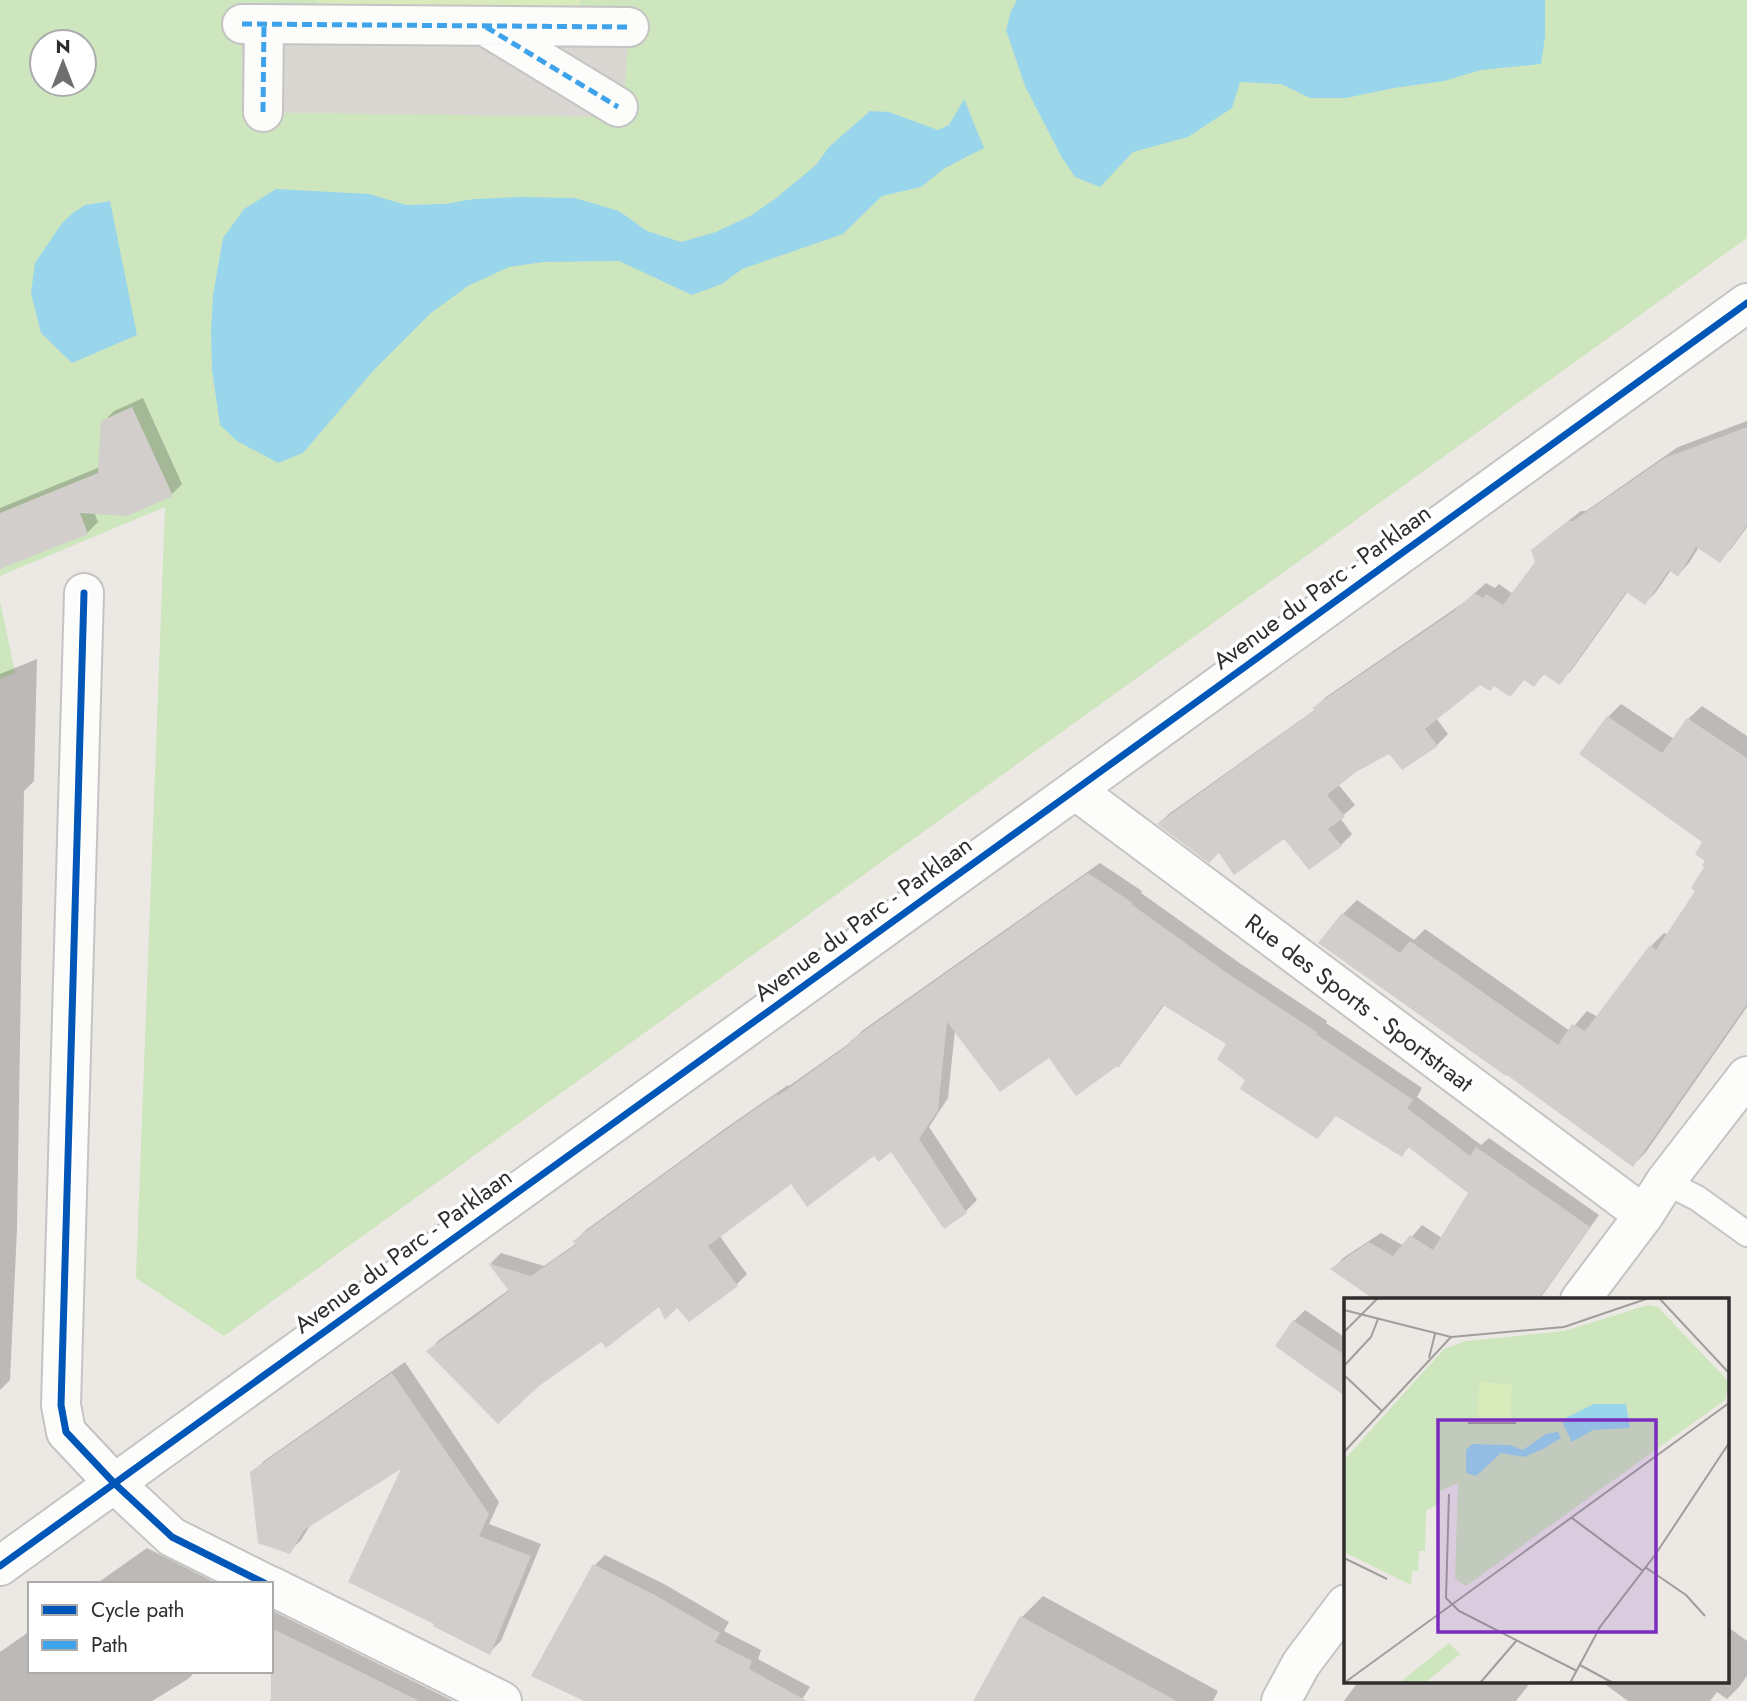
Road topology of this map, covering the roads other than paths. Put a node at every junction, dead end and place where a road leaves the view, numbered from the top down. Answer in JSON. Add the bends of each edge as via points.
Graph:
{"nodes":[{"id":1,"x":484,"y":26,"type":"junction"},
{"id":2,"x":629,"y":27,"type":"dead end"},
{"id":3,"x":618,"y":107,"type":"dead end"},
{"id":4,"x":263,"y":112,"type":"dead end"},
{"id":5,"x":1747,"y":303,"type":"edge"},
{"id":6,"x":84,"y":593,"type":"dead end"},
{"id":7,"x":1075,"y":790,"type":"junction"},
{"id":8,"x":1747,"y":1076,"type":"edge"},
{"id":9,"x":1665,"y":1182,"type":"junction"},
{"id":10,"x":1644,"y":1215,"type":"junction"},
{"id":11,"x":1747,"y":1234,"type":"edge"},
{"id":12,"x":1582,"y":1298,"type":"edge"},
{"id":13,"x":114,"y":1483,"type":"junction"},
{"id":14,"x":0,"y":1566,"type":"edge"},
{"id":15,"x":262,"y":1582,"type":"edge"},
{"id":16,"x":273,"y":1588,"type":"edge"},
{"id":17,"x":1344,"y":1608,"type":"edge"},
{"id":18,"x":502,"y":1701,"type":"edge"},
{"id":19,"x":1281,"y":1701,"type":"edge"}],
"edges":[{"from":1,"to":2,"type":"street"},
{"from":1,"to":3,"type":"street"},
{"from":1,"to":4,"type":"street","via":[[253,24]]},
{"from":5,"to":7,"type":"street","name":"Avenue du Parc - Parklaan"},
{"from":6,"to":13,"type":"street","via":[[61,1405],[66,1432]]},
{"from":7,"to":10,"type":"street","name":"Rue des Sports - Sportstraat"},
{"from":7,"to":13,"type":"street","name":"Avenue du Parc - Parklaan"},
{"from":8,"to":9,"type":"street"},
{"from":9,"to":10,"type":"street"},
{"from":9,"to":11,"type":"lane","via":[[1697,1198]]},
{"from":10,"to":12,"type":"street"},
{"from":13,"to":14,"type":"street","name":"Avenue du Parc - Parklaan"},
{"from":13,"to":15,"type":"street","via":[[172,1537]]},
{"from":16,"to":18,"type":"street"},
{"from":17,"to":19,"type":"street","via":[[1301,1664]]}]}
